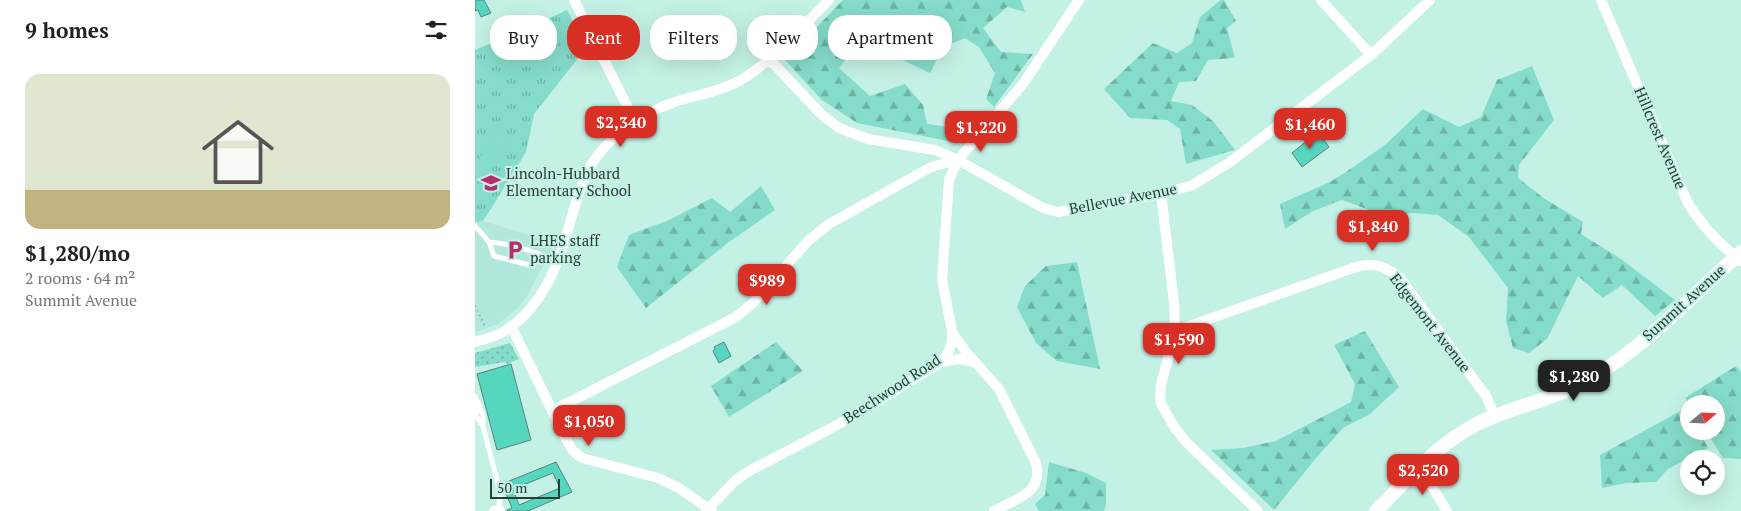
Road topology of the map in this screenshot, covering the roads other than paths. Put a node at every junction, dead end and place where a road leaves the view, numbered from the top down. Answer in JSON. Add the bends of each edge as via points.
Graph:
{"nodes":[{"id":1,"x":574,"y":0,"type":"edge"},
{"id":2,"x":829,"y":0,"type":"edge"},
{"id":3,"x":1079,"y":0,"type":"edge"},
{"id":4,"x":1321,"y":0,"type":"edge"},
{"id":5,"x":1430,"y":0,"type":"edge"},
{"id":6,"x":1601,"y":0,"type":"edge"},
{"id":7,"x":814,"y":15,"type":"edge"},
{"id":8,"x":1371,"y":55,"type":"junction"},
{"id":9,"x":768,"y":60,"type":"edge"},
{"id":10,"x":770,"y":60,"type":"edge"},
{"id":11,"x":635,"y":122,"type":"junction"},
{"id":12,"x":958,"y":160,"type":"junction"},
{"id":13,"x":1161,"y":194,"type":"junction"},
{"id":14,"x":475,"y":226,"type":"edge"},
{"id":15,"x":489,"y":242,"type":"junction"},
{"id":16,"x":538,"y":253,"type":"junction"},
{"id":17,"x":1739,"y":257,"type":"edge"},
{"id":18,"x":557,"y":262,"type":"junction"},
{"id":19,"x":511,"y":326,"type":"junction"},
{"id":20,"x":952,"y":331,"type":"junction"},
{"id":21,"x":1175,"y":331,"type":"junction"},
{"id":22,"x":475,"y":342,"type":"edge"},
{"id":23,"x":941,"y":362,"type":"junction"},
{"id":24,"x":975,"y":363,"type":"junction"},
{"id":25,"x":475,"y":396,"type":"edge"},
{"id":26,"x":552,"y":411,"type":"junction"},
{"id":27,"x":1495,"y":416,"type":"junction"},
{"id":28,"x":1420,"y":467,"type":"junction"},
{"id":29,"x":709,"y":510,"type":"edge"},
{"id":30,"x":497,"y":511,"type":"edge"},
{"id":31,"x":994,"y":511,"type":"edge"},
{"id":32,"x":1258,"y":511,"type":"edge"},
{"id":33,"x":1376,"y":511,"type":"edge"},
{"id":34,"x":1447,"y":511,"type":"edge"}],
"edges":[{"from":1,"to":11,"type":"street"},
{"from":2,"to":7,"type":"street"},
{"from":3,"to":12,"type":"street","name":"Beechwood Road","via":[[1023,84]]},
{"from":4,"to":8,"type":"street"},
{"from":5,"to":8,"type":"street","name":"Bellevue Avenue"},
{"from":6,"to":17,"type":"street","name":"Hillcrest Avenue","via":[[1695,216]]},
{"from":8,"to":13,"type":"street","name":"Bellevue Avenue","via":[[1230,162],[1193,185]]},
{"from":9,"to":11,"type":"street","via":[[722,89],[659,108]]},
{"from":10,"to":12,"type":"street","name":"Bellevue Avenue","via":[[821,114],[839,128],[858,136],[924,147]]},
{"from":11,"to":18,"type":"street","via":[[613,138],[582,182]]},
{"from":12,"to":13,"type":"street","name":"Bellevue Avenue","via":[[1043,208],[1058,212]]},
{"from":12,"to":20,"type":"street","name":"Beechwood Road","via":[[949,180],[942,260],[942,279]]},
{"from":12,"to":26,"type":"street","via":[[931,167],[829,224],[736,317]]},
{"from":13,"to":21,"type":"street"},
{"from":14,"to":15,"type":"lane"},
{"from":15,"to":16,"type":"lane"},
{"from":15,"to":16,"type":"lane","via":[[494,256],[533,266]]},
{"from":16,"to":18,"type":"lane"},
{"from":17,"to":27,"type":"street","name":"Summit Avenue","via":[[1614,364],[1556,395]]},
{"from":18,"to":19,"type":"street","via":[[532,308]]},
{"from":19,"to":22,"type":"street","via":[[496,336]]},
{"from":19,"to":26,"type":"street"},
{"from":20,"to":23,"type":"street","name":"Beechwood Road","via":[[952,342]]},
{"from":20,"to":24,"type":"street"},
{"from":21,"to":27,"type":"street","name":"Edgemont Avenue","via":[[1356,267],[1383,266],[1400,278],[1486,396]]},
{"from":21,"to":32,"type":"street","via":[[1161,385],[1160,396],[1166,416],[1186,442]]},
{"from":23,"to":24,"type":"street","via":[[960,359]]},
{"from":23,"to":29,"type":"street","name":"Beechwood Road","via":[[843,421],[751,470],[736,480]]},
{"from":24,"to":31,"type":"street","via":[[999,389],[1039,473],[1031,492]]},
{"from":25,"to":30,"type":"lane","via":[[476,416],[483,426],[500,492]]},
{"from":26,"to":29,"type":"street","via":[[572,450],[582,458],[658,478],[679,488]]},
{"from":27,"to":28,"type":"street","name":"Summit Avenue","via":[[1456,437]]},
{"from":28,"to":33,"type":"street","name":"Summit Avenue"},
{"from":28,"to":34,"type":"street"}]}
